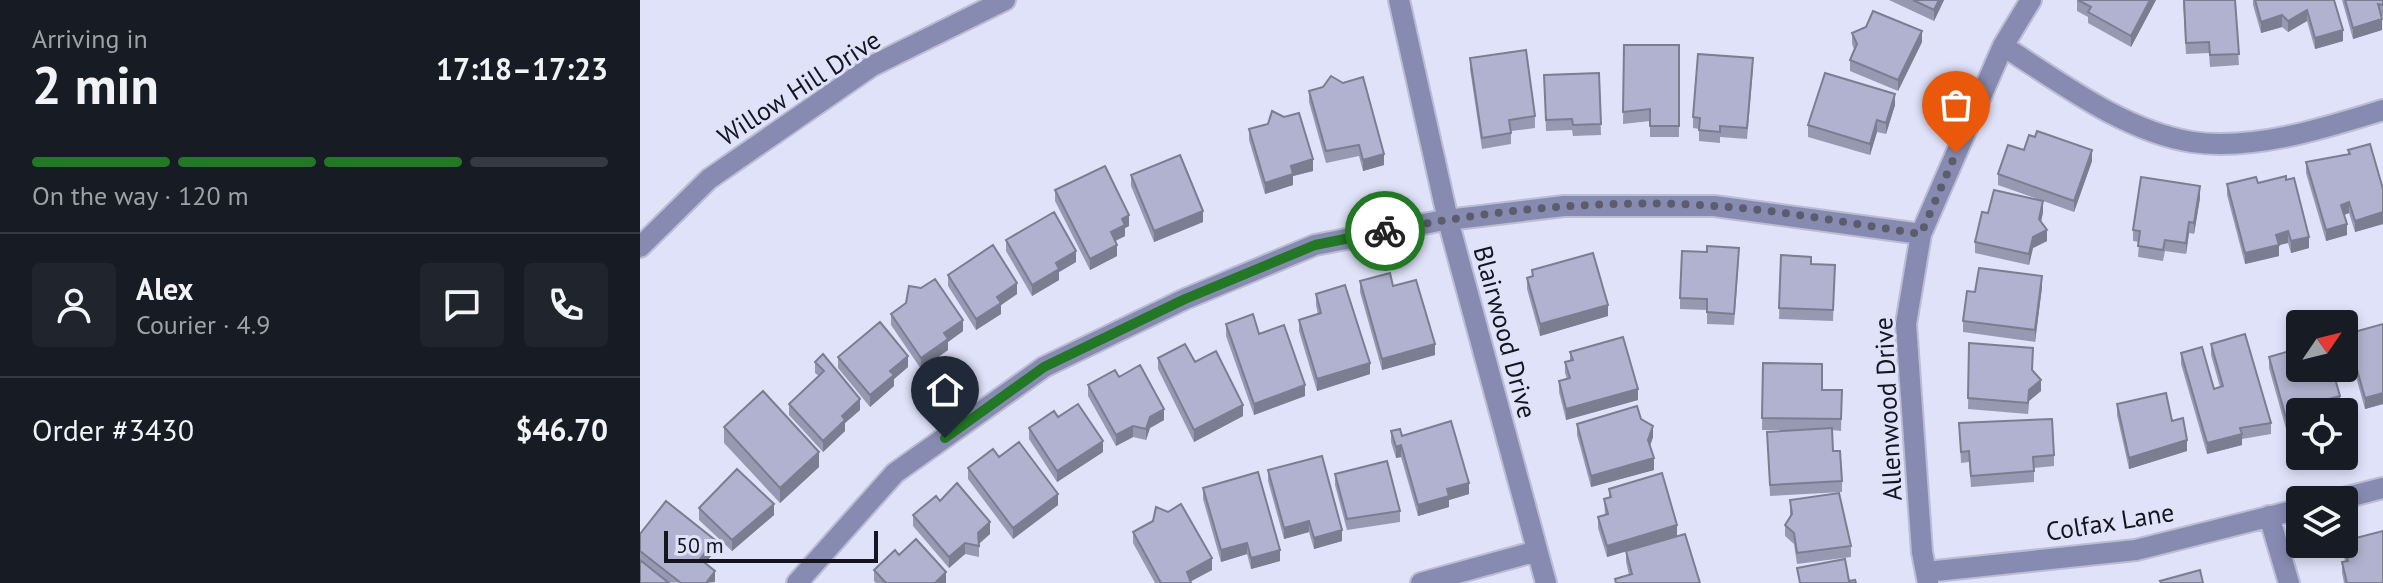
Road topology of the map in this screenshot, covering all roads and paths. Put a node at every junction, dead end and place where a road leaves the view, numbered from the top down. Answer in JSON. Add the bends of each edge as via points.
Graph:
{"nodes":[{"id":1,"x":1005,"y":0,"type":"edge"},
{"id":2,"x":1399,"y":0,"type":"edge"},
{"id":3,"x":2031,"y":0,"type":"edge"},
{"id":4,"x":2003,"y":46,"type":"junction"},
{"id":5,"x":2383,"y":110,"type":"edge"},
{"id":6,"x":1448,"y":220,"type":"junction"},
{"id":7,"x":1921,"y":234,"type":"junction"},
{"id":8,"x":640,"y":247,"type":"edge"},
{"id":9,"x":2383,"y":488,"type":"edge"},
{"id":10,"x":2358,"y":494,"type":"edge"},
{"id":11,"x":2286,"y":512,"type":"edge"},
{"id":12,"x":2269,"y":516,"type":"junction"},
{"id":13,"x":1537,"y":551,"type":"junction"},
{"id":14,"x":1927,"y":578,"type":"edge"},
{"id":15,"x":797,"y":583,"type":"edge"},
{"id":16,"x":1421,"y":583,"type":"edge"},
{"id":17,"x":1546,"y":583,"type":"edge"},
{"id":18,"x":2289,"y":583,"type":"edge"}],
"edges":[{"from":1,"to":8,"type":"street","name":"Willow Hill Drive","via":[[872,66],[709,179]]},
{"from":2,"to":6,"type":"street","name":"Blairwood Drive"},
{"from":3,"to":4,"type":"street","name":"Allenwood Drive"},
{"from":4,"to":5,"type":"street","via":[[2108,111],[2193,142],[2265,141]]},
{"from":4,"to":7,"type":"street","name":"Allenwood Drive"},
{"from":6,"to":7,"type":"street","via":[[1564,206],[1714,206]]},
{"from":6,"to":13,"type":"street","name":"Blairwood Drive"},
{"from":6,"to":15,"type":"street","via":[[1315,245],[1185,299],[1044,367],[895,473]]},
{"from":7,"to":14,"type":"street","name":"Allenwood Drive","via":[[1906,324]]},
{"from":9,"to":10,"type":"street"},
{"from":11,"to":12,"type":"street","name":"Colfax Lane"},
{"from":12,"to":14,"type":"street","name":"Colfax Lane","via":[[2136,550]]},
{"from":12,"to":18,"type":"street"},
{"from":13,"to":16,"type":"street"},
{"from":13,"to":17,"type":"street","name":"Blairwood Drive"}]}
